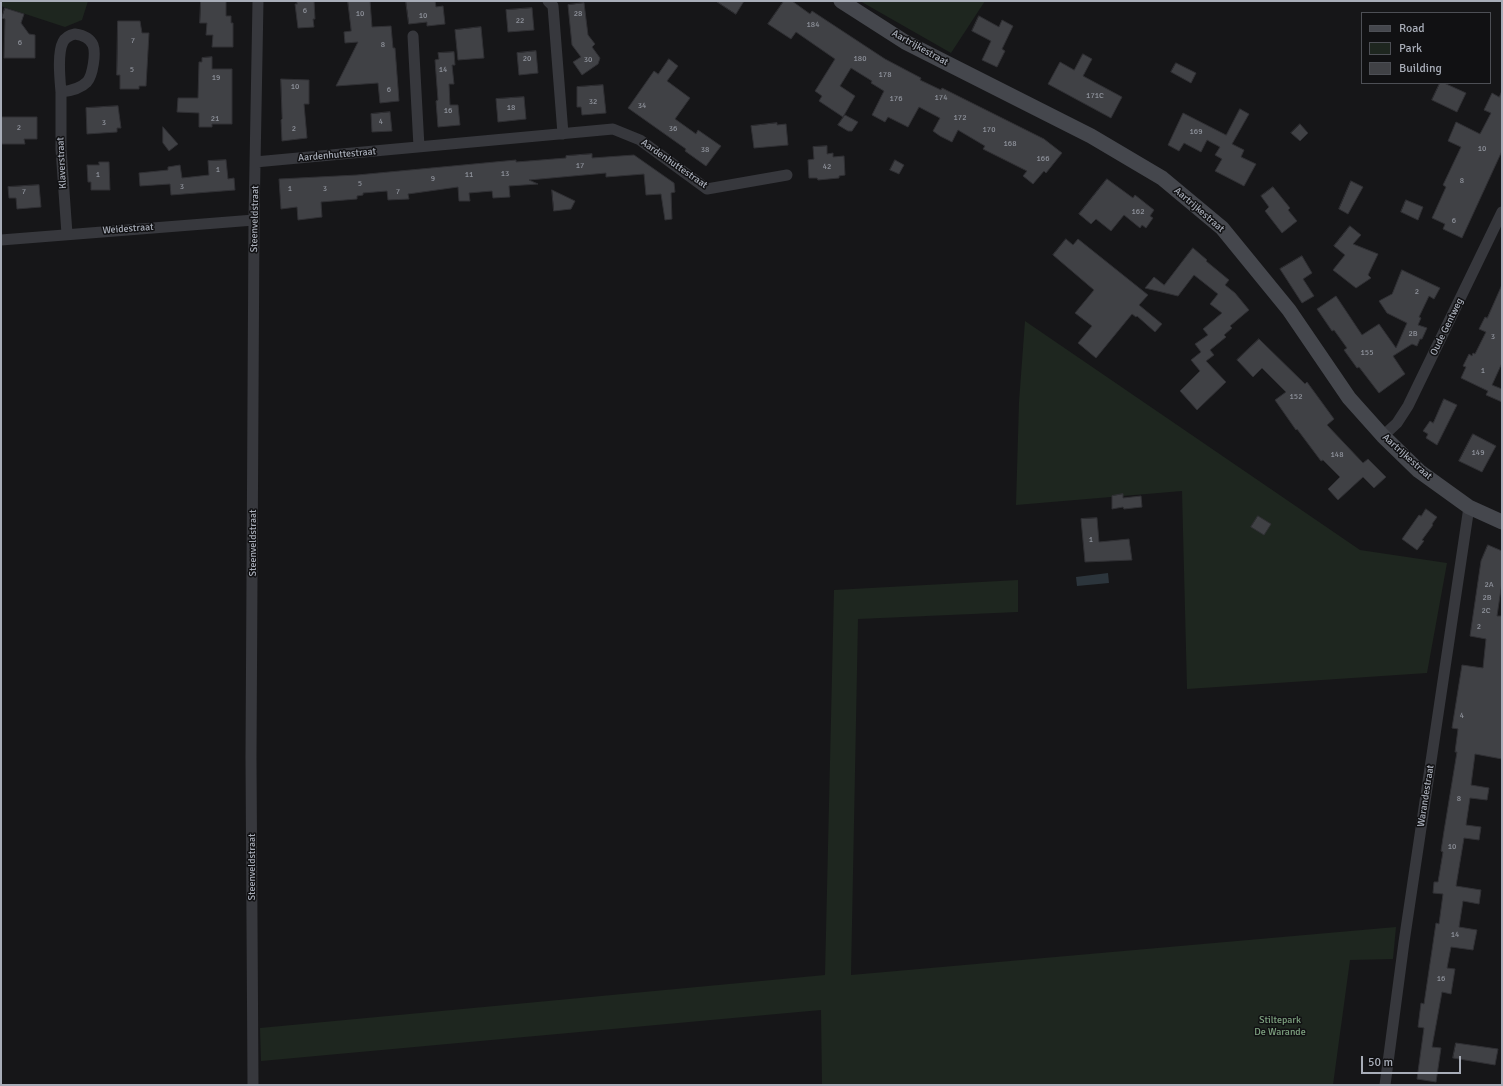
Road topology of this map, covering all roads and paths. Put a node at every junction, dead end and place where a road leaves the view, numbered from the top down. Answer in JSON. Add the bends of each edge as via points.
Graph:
{"nodes":[{"id":1,"x":258,"y":1,"type":"edge"},
{"id":2,"x":548,"y":1,"type":"edge"},
{"id":3,"x":841,"y":1,"type":"edge"},
{"id":4,"x":413,"y":36,"type":"dead end"},
{"id":5,"x":61,"y":92,"type":"junction"},
{"id":6,"x":563,"y":134,"type":"junction"},
{"id":7,"x":419,"y":147,"type":"junction"},
{"id":8,"x":255,"y":162,"type":"junction"},
{"id":9,"x":787,"y":175,"type":"dead end"},
{"id":10,"x":1502,"y":212,"type":"edge"},
{"id":11,"x":254,"y":220,"type":"junction"},
{"id":12,"x":67,"y":234,"type":"junction"},
{"id":13,"x":1,"y":240,"type":"edge"},
{"id":14,"x":1383,"y":436,"type":"junction"},
{"id":15,"x":1469,"y":507,"type":"junction"},
{"id":16,"x":1502,"y":522,"type":"edge"},
{"id":17,"x":253,"y":1085,"type":"edge"},
{"id":18,"x":1385,"y":1085,"type":"edge"}],
"edges":[{"from":1,"to":8,"type":"street","name":"Steenveldstraat"},
{"from":2,"to":6,"type":"street","via":[[553,6]]},
{"from":3,"to":14,"type":"street","name":"Aartrijkestraat","via":[[905,42],[1091,136],[1162,178],[1222,228],[1289,310],[1349,398]]},
{"from":4,"to":7,"type":"street"},
{"from":5,"to":5,"type":"street","name":"Klaverstraat","via":[[79,87],[87,82],[91,75],[93,46],[82,35],[68,36],[60,50]]},
{"from":5,"to":12,"type":"street","name":"Klaverstraat","via":[[60,149]]},
{"from":6,"to":7,"type":"street","name":"Aardenhuttestraat"},
{"from":6,"to":9,"type":"street","name":"Aardenhuttestraat","via":[[613,129],[640,140],[708,189]]},
{"from":7,"to":8,"type":"street","name":"Aardenhuttestraat"},
{"from":8,"to":11,"type":"street","name":"Steenveldstraat"},
{"from":10,"to":14,"type":"street","name":"Oude Gentweg","via":[[1408,406],[1397,423]]},
{"from":11,"to":12,"type":"street","name":"Weidestraat"},
{"from":11,"to":17,"type":"street","name":"Steenveldstraat","via":[[251,741]]},
{"from":12,"to":13,"type":"street","name":"Weidestraat"},
{"from":14,"to":15,"type":"street","name":"Aartrijkestraat","via":[[1419,471]]},
{"from":15,"to":16,"type":"street","name":"Aartrijkestraat"},
{"from":15,"to":18,"type":"street","name":"Warandestraat"}]}
